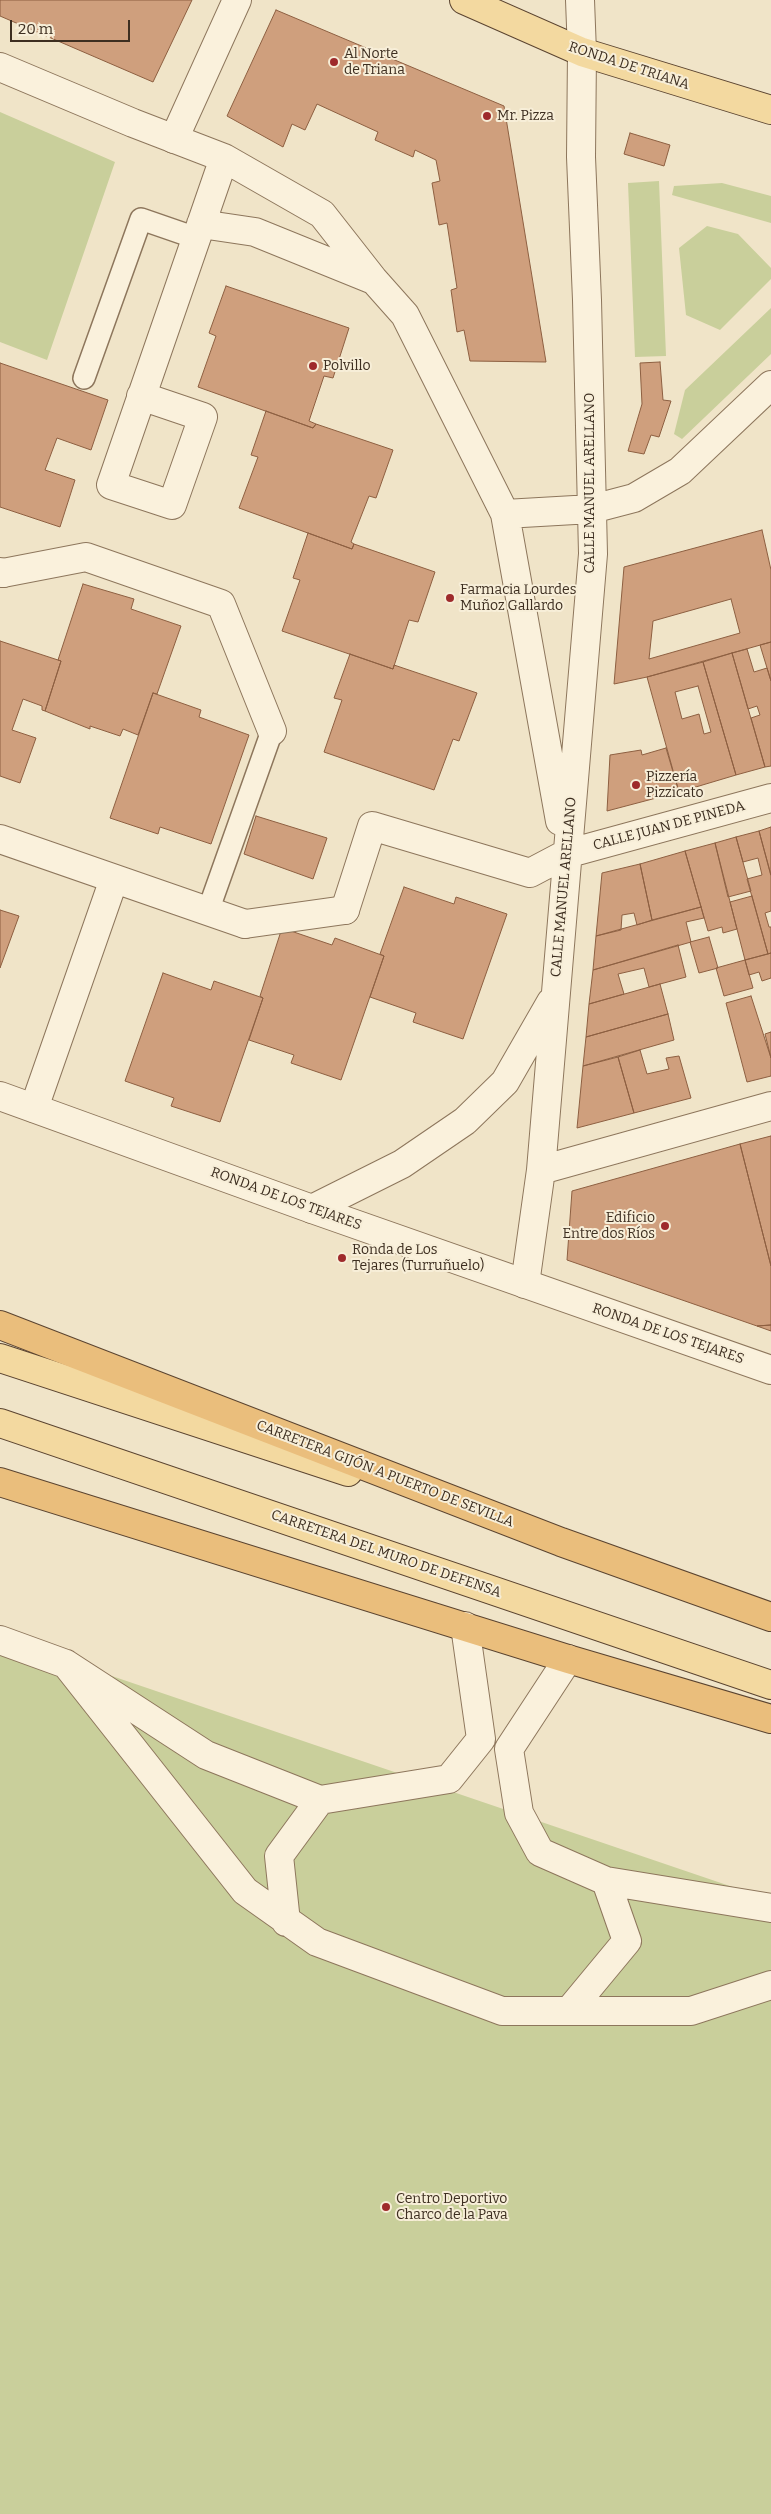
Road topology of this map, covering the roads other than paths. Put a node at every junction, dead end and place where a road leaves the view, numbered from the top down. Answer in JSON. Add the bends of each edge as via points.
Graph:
{"nodes":[{"id":1,"x":237,"y":0,"type":"edge"},
{"id":2,"x":464,"y":0,"type":"edge"},
{"id":3,"x":580,"y":0,"type":"edge"},
{"id":4,"x":582,"y":52,"type":"junction"},
{"id":5,"x":0,"y":67,"type":"edge"},
{"id":6,"x":771,"y":110,"type":"edge"},
{"id":7,"x":174,"y":139,"type":"junction"},
{"id":8,"x":224,"y":158,"type":"junction"},
{"id":9,"x":198,"y":231,"type":"junction"},
{"id":10,"x":373,"y":279,"type":"junction"},
{"id":11,"x":84,"y":378,"type":"dead end"},
{"id":12,"x":771,"y":384,"type":"edge"},
{"id":13,"x":141,"y":396,"type":"dead end"},
{"id":14,"x":592,"y":509,"type":"junction"},
{"id":15,"x":505,"y":514,"type":"junction"},
{"id":16,"x":1,"y":573,"type":"edge"},
{"id":17,"x":272,"y":731,"type":"joint"},
{"id":18,"x":771,"y":798,"type":"edge"},
{"id":19,"x":0,"y":839,"type":"edge"},
{"id":20,"x":566,"y":854,"type":"junction"},
{"id":21,"x":114,"y":879,"type":"junction"},
{"id":22,"x":208,"y":911,"type":"junction"},
{"id":23,"x":555,"y":994,"type":"junction"},
{"id":24,"x":0,"y":1096,"type":"edge"},
{"id":25,"x":771,"y":1106,"type":"edge"},
{"id":26,"x":34,"y":1108,"type":"junction"},
{"id":27,"x":541,"y":1170,"type":"junction"},
{"id":28,"x":312,"y":1209,"type":"junction"},
{"id":29,"x":525,"y":1284,"type":"junction"},
{"id":30,"x":0,"y":1325,"type":"edge"},
{"id":31,"x":0,"y":1358,"type":"edge"},
{"id":32,"x":771,"y":1370,"type":"edge"},
{"id":33,"x":0,"y":1424,"type":"edge"},
{"id":34,"x":0,"y":1482,"type":"edge"},
{"id":35,"x":561,"y":1542,"type":"junction"},
{"id":36,"x":771,"y":1617,"type":"edge"},
{"id":37,"x":465,"y":1626,"type":"junction"},
{"id":38,"x":0,"y":1640,"type":"edge"},
{"id":39,"x":568,"y":1659,"type":"junction"},
{"id":40,"x":66,"y":1664,"type":"junction"},
{"id":41,"x":771,"y":1685,"type":"edge"},
{"id":42,"x":771,"y":1719,"type":"edge"},
{"id":43,"x":320,"y":1800,"type":"junction"},
{"id":44,"x":606,"y":1881,"type":"junction"},
{"id":45,"x":771,"y":1908,"type":"edge"},
{"id":46,"x":286,"y":1922,"type":"junction"},
{"id":47,"x":771,"y":1985,"type":"edge"},
{"id":48,"x":569,"y":2011,"type":"junction"}],
"edges":[{"from":1,"to":7,"type":"street"},
{"from":2,"to":4,"type":"main road","name":"RONDA DE TRIANA"},
{"from":3,"to":4,"type":"street","name":"CALLE MANUEL ARELLANO"},
{"from":4,"to":6,"type":"main road","name":"RONDA DE TRIANA"},
{"from":4,"to":14,"type":"street","name":"CALLE MANUEL ARELLANO","via":[[581,157],[588,300]]},
{"from":5,"to":7,"type":"street"},
{"from":7,"to":8,"type":"street"},
{"from":8,"to":9,"type":"street"},
{"from":8,"to":10,"type":"street","via":[[322,214]]},
{"from":9,"to":10,"type":"street","via":[[256,232]]},
{"from":9,"to":11,"type":"lane","via":[[141,220]]},
{"from":9,"to":13,"type":"street"},
{"from":10,"to":15,"type":"street","via":[[405,315]]},
{"from":12,"to":14,"type":"street","via":[[680,471],[634,498]]},
{"from":14,"to":15,"type":"street"},
{"from":14,"to":20,"type":"street","name":"CALLE MANUEL ARELLANO","via":[[593,554]]},
{"from":15,"to":20,"type":"street"},
{"from":16,"to":17,"type":"street","via":[[86,557],[221,604]]},
{"from":17,"to":22,"type":"lane"},
{"from":18,"to":20,"type":"street","name":"CALLE JUAN DE PINEDA"},
{"from":19,"to":21,"type":"street"},
{"from":20,"to":22,"type":"street","name":"CALLE JUAN DE PINEDA","via":[[530,874],[372,826],[345,910],[245,924]]},
{"from":20,"to":23,"type":"street","name":"CALLE MANUEL ARELLANO"},
{"from":21,"to":22,"type":"street"},
{"from":21,"to":26,"type":"street"},
{"from":23,"to":27,"type":"street","name":"CALLE MANUEL ARELLANO"},
{"from":23,"to":28,"type":"street","name":"CALLE MANUEL ARELLANO","via":[[505,1082],[466,1121],[402,1164]]},
{"from":24,"to":26,"type":"street","name":"RONDA DE LOS TEJARES"},
{"from":25,"to":27,"type":"street"},
{"from":26,"to":28,"type":"street","name":"RONDA DE LOS TEJARES"},
{"from":27,"to":29,"type":"street","name":"CALLE MANUEL ARELLANO"},
{"from":28,"to":29,"type":"street","name":"RONDA DE LOS TEJARES"},
{"from":29,"to":32,"type":"street","name":"RONDA DE LOS TEJARES"},
{"from":30,"to":35,"type":"highway","name":"CARRETERA GIJÓN A PUERTO DE SEVILLA"},
{"from":31,"to":35,"type":"main road"},
{"from":33,"to":41,"type":"main road","name":"CARRETERA DEL MURO DE DEFENSA"},
{"from":34,"to":37,"type":"highway"},
{"from":35,"to":36,"type":"highway","name":"CARRETERA GIJÓN A PUERTO DE SEVILLA"},
{"from":37,"to":39,"type":"highway"},
{"from":37,"to":43,"type":"street","via":[[481,1739],[449,1779]]},
{"from":38,"to":40,"type":"street"},
{"from":39,"to":42,"type":"highway"},
{"from":39,"to":44,"type":"street","via":[[509,1749],[519,1813],[540,1852]]},
{"from":40,"to":43,"type":"street","via":[[206,1755]]},
{"from":40,"to":46,"type":"street","via":[[245,1891]]},
{"from":43,"to":46,"type":"street","via":[[279,1856]]},
{"from":44,"to":45,"type":"street"},
{"from":44,"to":48,"type":"street","via":[[628,1941]]},
{"from":46,"to":48,"type":"street","via":[[317,1942],[502,2011]]},
{"from":47,"to":48,"type":"street","via":[[691,2012]]}]}
